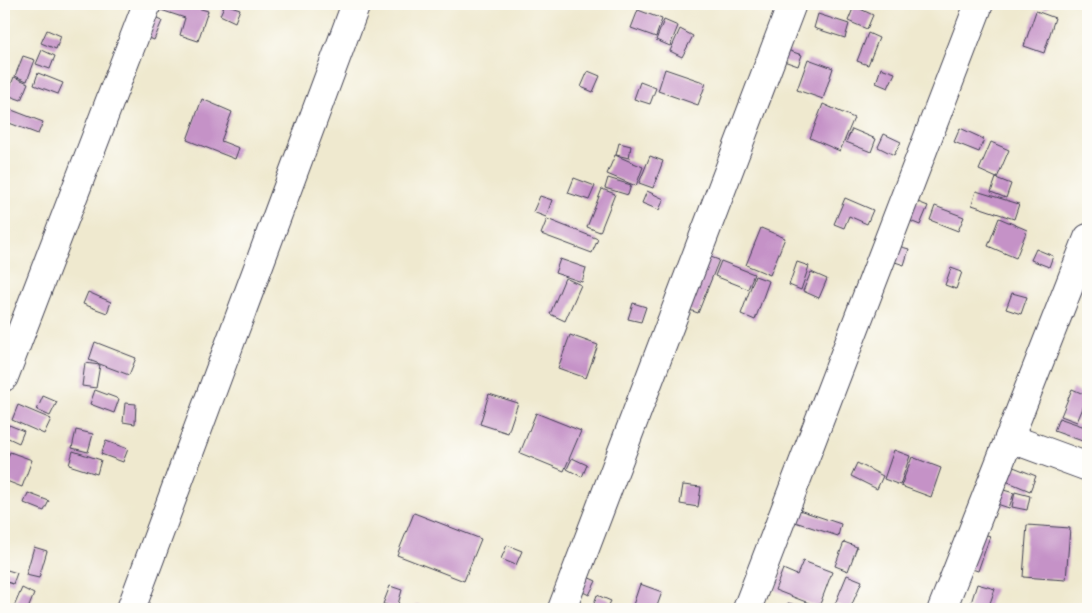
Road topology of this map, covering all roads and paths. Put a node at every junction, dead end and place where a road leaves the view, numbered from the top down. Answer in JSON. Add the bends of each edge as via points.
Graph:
{"nodes":[{"id":1,"x":147,"y":4,"type":"edge"},
{"id":2,"x":356,"y":4,"type":"edge"},
{"id":3,"x":792,"y":4,"type":"edge"},
{"id":4,"x":979,"y":4,"type":"edge"},
{"id":5,"x":1088,"y":238,"type":"edge"},
{"id":6,"x":4,"y":377,"type":"edge"},
{"id":7,"x":1009,"y":438,"type":"junction"},
{"id":8,"x":1088,"y":468,"type":"edge"},
{"id":9,"x":131,"y":609,"type":"edge"},
{"id":10,"x":562,"y":609,"type":"edge"},
{"id":11,"x":747,"y":609,"type":"edge"},
{"id":12,"x":942,"y":609,"type":"edge"}],
"edges":[{"from":1,"to":6,"type":"street"},
{"from":2,"to":9,"type":"street"},
{"from":3,"to":10,"type":"street"},
{"from":4,"to":11,"type":"street"},
{"from":5,"to":7,"type":"street"},
{"from":7,"to":8,"type":"street"},
{"from":7,"to":12,"type":"street"}]}
